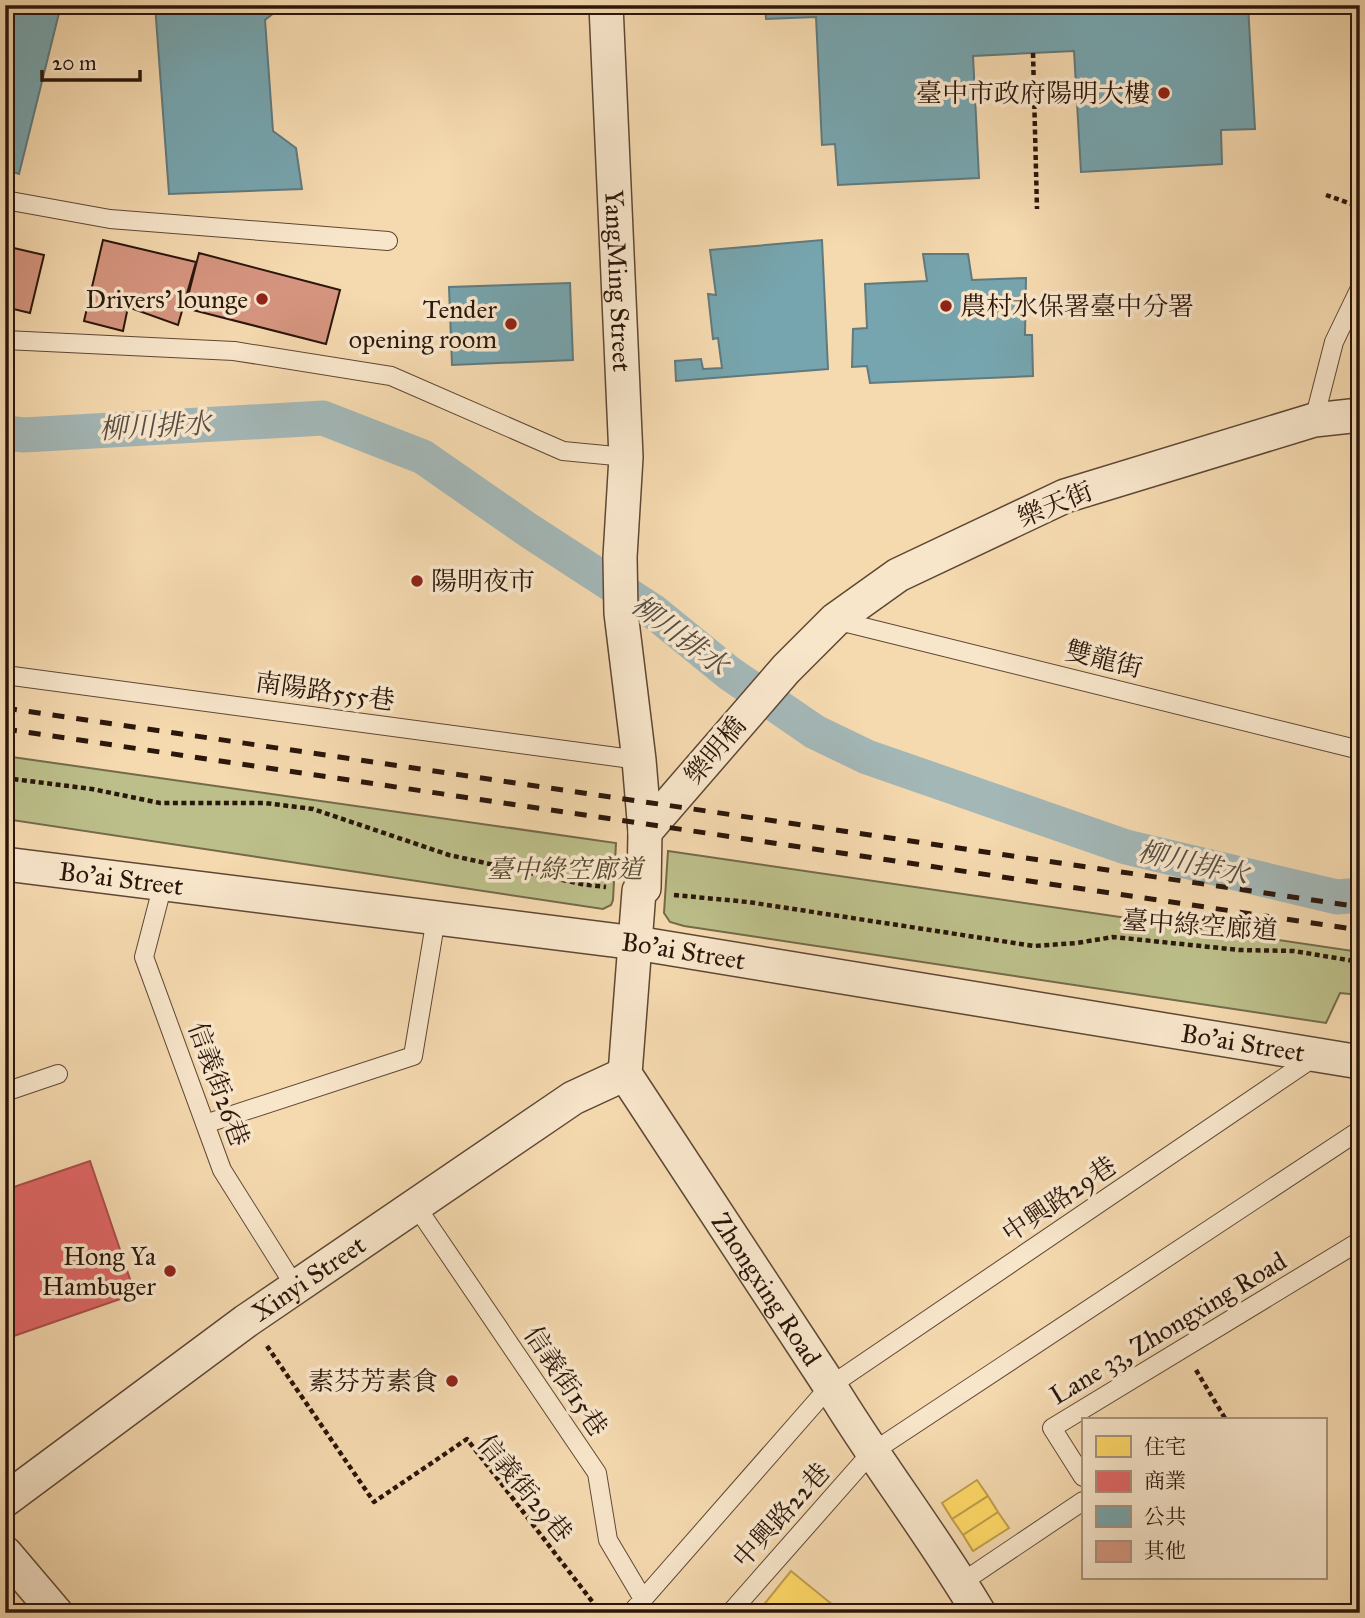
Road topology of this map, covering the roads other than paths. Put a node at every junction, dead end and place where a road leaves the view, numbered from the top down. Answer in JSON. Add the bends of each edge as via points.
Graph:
{"nodes":[{"id":1,"x":606,"y":5,"type":"edge"},
{"id":2,"x":5,"y":200,"type":"edge"},
{"id":3,"x":388,"y":241,"type":"dead end"},
{"id":4,"x":1360,"y":288,"type":"edge"},
{"id":5,"x":5,"y":340,"type":"edge"},
{"id":6,"x":1360,"y":415,"type":"edge"},
{"id":7,"x":1314,"y":420,"type":"junction"},
{"id":8,"x":626,"y":457,"type":"junction"},
{"id":9,"x":835,"y":620,"type":"junction"},
{"id":10,"x":786,"y":669,"type":"joint"},
{"id":11,"x":5,"y":675,"type":"edge"},
{"id":12,"x":1360,"y":750,"type":"edge"},
{"id":13,"x":639,"y":760,"type":"junction"},
{"id":14,"x":645,"y":832,"type":"junction"},
{"id":15,"x":5,"y":864,"type":"edge"},
{"id":16,"x":163,"y":884,"type":"junction"},
{"id":17,"x":436,"y":918,"type":"junction"},
{"id":18,"x":636,"y":943,"type":"junction"},
{"id":19,"x":1317,"y":1056,"type":"junction"},
{"id":20,"x":1360,"y":1062,"type":"edge"},
{"id":21,"x":58,"y":1074,"type":"dead end"},
{"id":22,"x":625,"y":1074,"type":"junction"},
{"id":23,"x":5,"y":1092,"type":"edge"},
{"id":24,"x":205,"y":1124,"type":"junction"},
{"id":25,"x":1360,"y":1130,"type":"edge"},
{"id":26,"x":416,"y":1206,"type":"junction"},
{"id":27,"x":1360,"y":1241,"type":"edge"},
{"id":28,"x":296,"y":1288,"type":"junction"},
{"id":29,"x":830,"y":1386,"type":"junction"},
{"id":30,"x":871,"y":1453,"type":"junction"},
{"id":31,"x":1082,"y":1475,"type":"edge"},
{"id":32,"x":5,"y":1500,"type":"edge"},
{"id":33,"x":1082,"y":1502,"type":"edge"},
{"id":34,"x":5,"y":1553,"type":"edge"},
{"id":35,"x":961,"y":1583,"type":"junction"},
{"id":36,"x":637,"y":1606,"type":"edge"},
{"id":37,"x":56,"y":1613,"type":"edge"},
{"id":38,"x":730,"y":1613,"type":"edge"},
{"id":39,"x":979,"y":1613,"type":"edge"}],
"edges":[{"from":1,"to":8,"type":"street","name":"YangMing Street"},
{"from":2,"to":3,"type":"lane","via":[[110,219]]},
{"from":4,"to":7,"type":"lane","via":[[1334,342]]},
{"from":5,"to":8,"type":"lane","via":[[234,351],[391,376],[563,451]]},
{"from":6,"to":7,"type":"street","name":"樂天街"},
{"from":7,"to":9,"type":"street","name":"樂天街","via":[[1065,496],[898,575]]},
{"from":8,"to":13,"type":"street","name":"YangMing Street","via":[[621,613]]},
{"from":9,"to":10,"type":"street","name":"樂天街"},
{"from":9,"to":12,"type":"lane","name":"雙龍街"},
{"from":10,"to":14,"type":"street","name":"樂明橋"},
{"from":11,"to":13,"type":"lane","name":"南陽路555巷"},
{"from":13,"to":14,"type":"street"},
{"from":14,"to":18,"type":"street","via":[[644,888],[639,891]]},
{"from":15,"to":16,"type":"street","name":"Bo’ai Street"},
{"from":16,"to":17,"type":"street","name":"Bo’ai Street"},
{"from":16,"to":24,"type":"lane","name":"信義街26巷","via":[[144,957]]},
{"from":17,"to":18,"type":"street","name":"Bo’ai Street"},
{"from":17,"to":24,"type":"lane","via":[[413,1056]]},
{"from":18,"to":19,"type":"street","name":"Bo’ai Street"},
{"from":18,"to":22,"type":"street"},
{"from":19,"to":20,"type":"street","name":"Bo’ai Street"},
{"from":19,"to":29,"type":"lane","name":"中興路29巷"},
{"from":21,"to":23,"type":"lane"},
{"from":22,"to":26,"type":"street","name":"Xinyi Street","via":[[573,1098]]},
{"from":22,"to":29,"type":"street","name":"Zhongxing Road"},
{"from":24,"to":28,"type":"lane","name":"信義街26巷","via":[[222,1170]]},
{"from":25,"to":30,"type":"lane"},
{"from":26,"to":28,"type":"street","name":"Xinyi Street"},
{"from":26,"to":36,"type":"lane","name":"信義街15巷","via":[[597,1473],[608,1540]]},
{"from":27,"to":31,"type":"lane","name":"Lane 33, Zhongxing Road","via":[[1052,1428]]},
{"from":28,"to":32,"type":"street","name":"Xinyi Street"},
{"from":29,"to":30,"type":"street","name":"Zhongxing Road"},
{"from":29,"to":36,"type":"lane","name":"中興路29巷"},
{"from":30,"to":35,"type":"street","name":"Zhongxing Road"},
{"from":30,"to":38,"type":"lane","name":"中興路22巷"},
{"from":33,"to":35,"type":"lane"},
{"from":34,"to":37,"type":"street"},
{"from":35,"to":39,"type":"street","name":"Zhongxing Road"}]}
